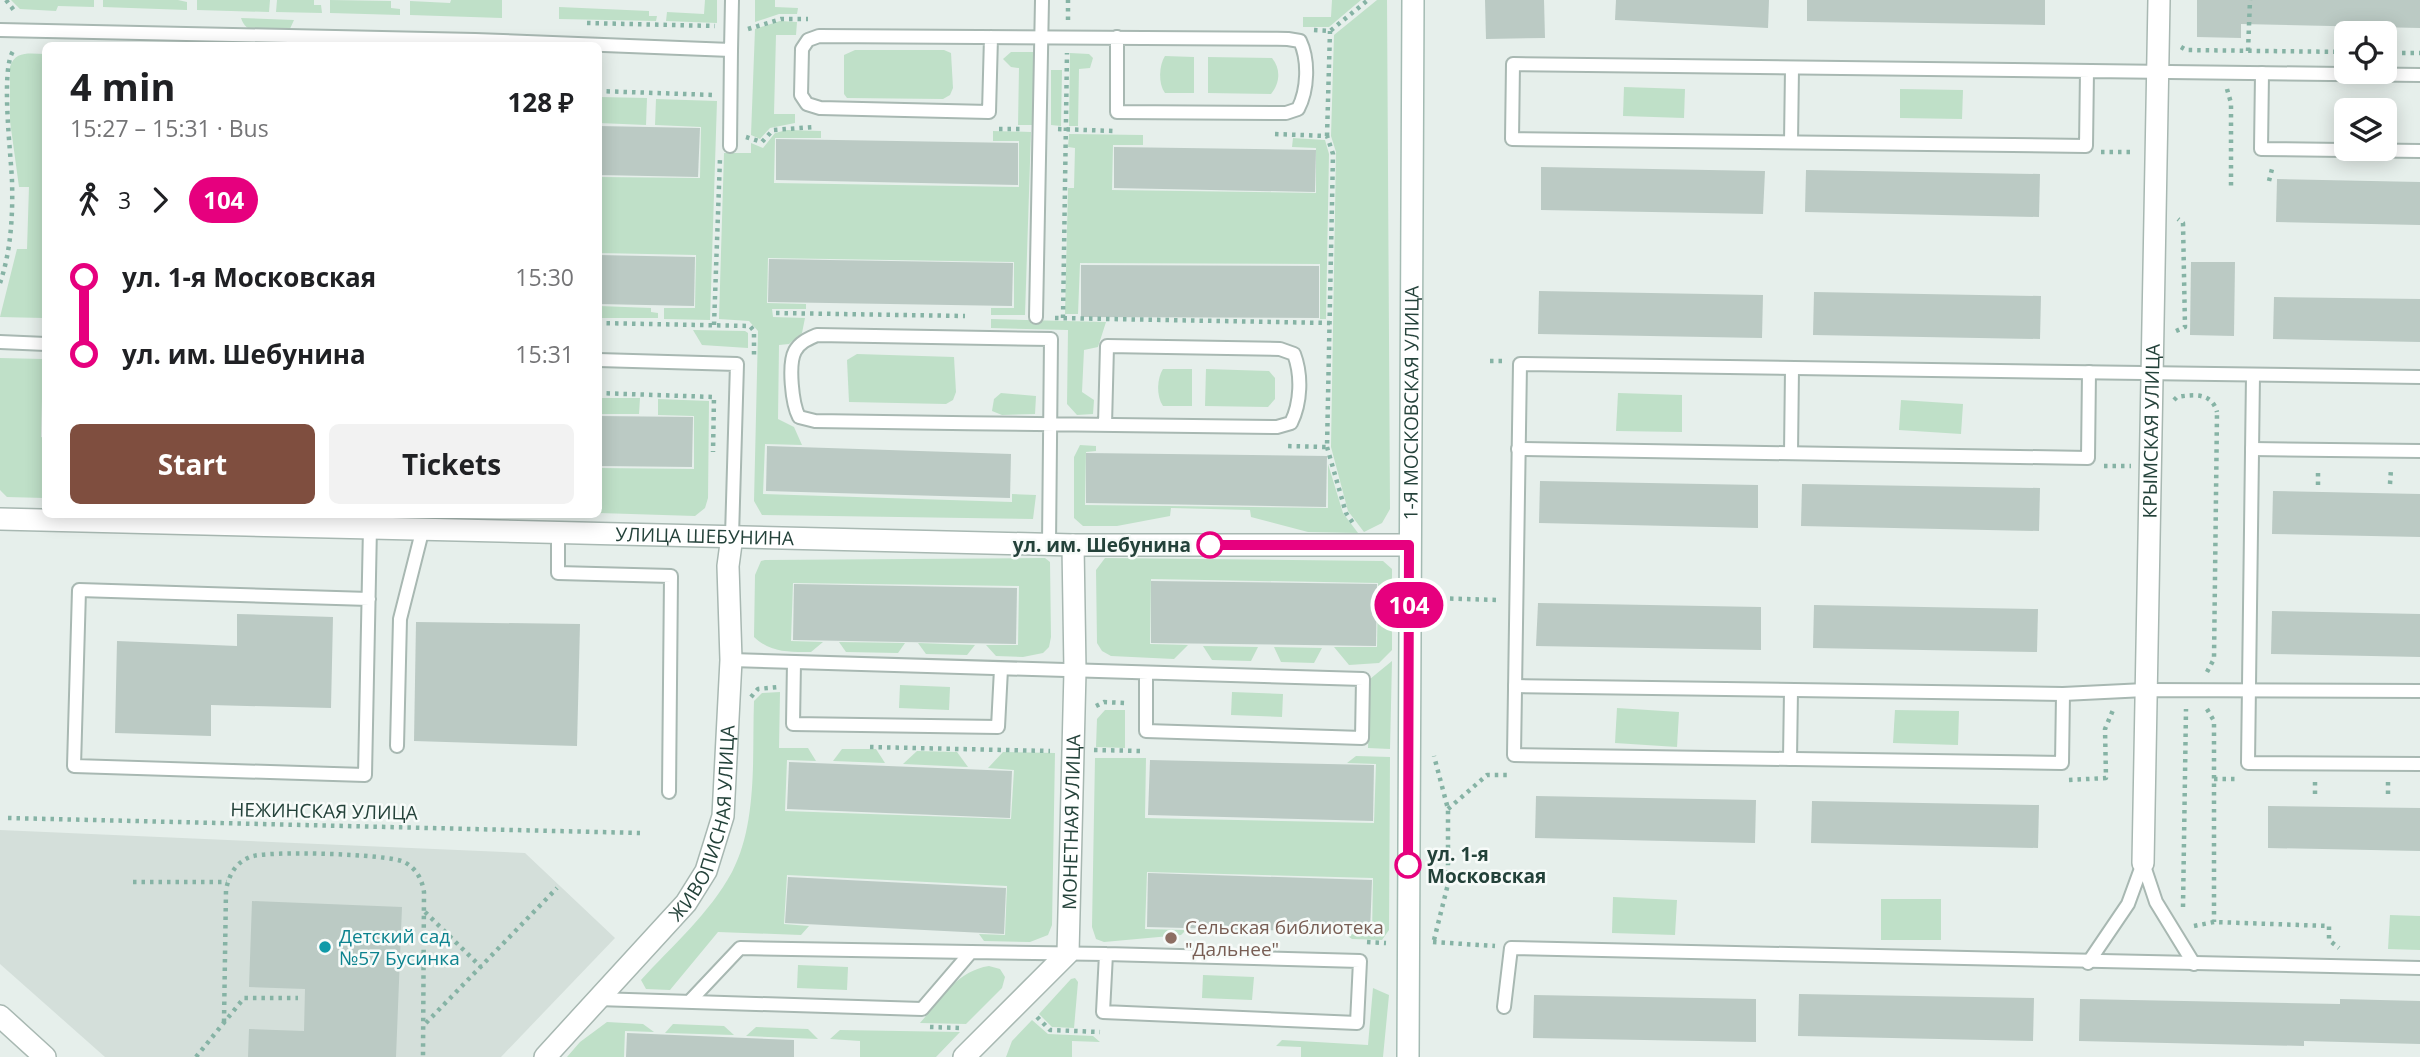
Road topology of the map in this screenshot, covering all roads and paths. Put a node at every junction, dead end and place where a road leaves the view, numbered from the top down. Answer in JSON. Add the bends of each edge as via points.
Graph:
{"nodes":[{"id":1,"x":6,"y":0,"type":"edge"},
{"id":2,"x":732,"y":0,"type":"edge"},
{"id":3,"x":1042,"y":0,"type":"edge"},
{"id":4,"x":1068,"y":0,"type":"edge"},
{"id":5,"x":1368,"y":0,"type":"edge"},
{"id":6,"x":1413,"y":0,"type":"edge"},
{"id":7,"x":2159,"y":0,"type":"edge"},
{"id":8,"x":2250,"y":0,"type":"edge"},
{"id":9,"x":781,"y":19,"type":"dead end"},
{"id":10,"x":0,"y":30,"type":"edge"},
{"id":11,"x":18,"y":30,"type":"junction"},
{"id":12,"x":731,"y":34,"type":"junction"},
{"id":13,"x":991,"y":37,"type":"junction"},
{"id":14,"x":1041,"y":37,"type":"junction"},
{"id":15,"x":1067,"y":37,"type":"junction"},
{"id":16,"x":1117,"y":37,"type":"junction"},
{"id":17,"x":440,"y":42,"type":"edge"},
{"id":18,"x":2176,"y":44,"type":"dead end"},
{"id":19,"x":602,"y":46,"type":"edge"},
{"id":20,"x":731,"y":50,"type":"junction"},
{"id":21,"x":2248,"y":51,"type":"junction"},
{"id":22,"x":2334,"y":52,"type":"edge"},
{"id":23,"x":2397,"y":53,"type":"edge"},
{"id":24,"x":2420,"y":53,"type":"edge"},
{"id":25,"x":1792,"y":68,"type":"junction"},
{"id":26,"x":2087,"y":71,"type":"junction"},
{"id":27,"x":2158,"y":72,"type":"junction"},
{"id":28,"x":2262,"y":73,"type":"junction"},
{"id":29,"x":2420,"y":75,"type":"edge"},
{"id":30,"x":2225,"y":87,"type":"dead end"},
{"id":31,"x":602,"y":92,"type":"edge"},
{"id":32,"x":722,"y":96,"type":"dead end"},
{"id":33,"x":826,"y":127,"type":"dead end"},
{"id":34,"x":986,"y":129,"type":"dead end"},
{"id":35,"x":1040,"y":129,"type":"junction"},
{"id":36,"x":1066,"y":130,"type":"junction"},
{"id":37,"x":730,"y":131,"type":"junction"},
{"id":38,"x":1121,"y":131,"type":"dead end"},
{"id":39,"x":1272,"y":134,"type":"dead end"},
{"id":40,"x":1327,"y":135,"type":"junction"},
{"id":41,"x":1791,"y":142,"type":"junction"},
{"id":42,"x":725,"y":148,"type":"joint"},
{"id":43,"x":2420,"y":151,"type":"edge"},
{"id":44,"x":2231,"y":187,"type":"dead end"},
{"id":45,"x":2171,"y":213,"type":"dead end"},
{"id":46,"x":0,"y":284,"type":"edge"},
{"id":47,"x":1036,"y":317,"type":"dead end"},
{"id":48,"x":1063,"y":318,"type":"dead end"},
{"id":49,"x":602,"y":323,"type":"edge"},
{"id":50,"x":1330,"y":324,"type":"dead end"},
{"id":51,"x":714,"y":325,"type":"junction"},
{"id":52,"x":2170,"y":333,"type":"dead end"},
{"id":53,"x":0,"y":342,"type":"edge"},
{"id":54,"x":42,"y":344,"type":"edge"},
{"id":55,"x":754,"y":358,"type":"dead end"},
{"id":56,"x":602,"y":360,"type":"edge"},
{"id":57,"x":1792,"y":368,"type":"junction"},
{"id":58,"x":2089,"y":372,"type":"junction"},
{"id":59,"x":2150,"y":373,"type":"junction"},
{"id":60,"x":2253,"y":375,"type":"junction"},
{"id":61,"x":2420,"y":377,"type":"edge"},
{"id":62,"x":602,"y":393,"type":"edge"},
{"id":63,"x":2169,"y":410,"type":"dead end"},
{"id":64,"x":1048,"y":424,"type":"junction"},
{"id":65,"x":1105,"y":425,"type":"junction"},
{"id":66,"x":1327,"y":447,"type":"dead end"},
{"id":67,"x":1518,"y":449,"type":"junction"},
{"id":68,"x":2252,"y":449,"type":"junction"},
{"id":69,"x":2420,"y":451,"type":"edge"},
{"id":70,"x":1791,"y":453,"type":"junction"},
{"id":71,"x":713,"y":462,"type":"dead end"},
{"id":72,"x":2308,"y":468,"type":"dead end"},
{"id":73,"x":2318,"y":468,"type":"junction"},
{"id":74,"x":2330,"y":468,"type":"dead end"},
{"id":75,"x":2379,"y":469,"type":"dead end"},
{"id":76,"x":2391,"y":469,"type":"junction"},
{"id":77,"x":2400,"y":469,"type":"dead end"},
{"id":78,"x":2390,"y":484,"type":"dead end"},
{"id":79,"x":2318,"y":485,"type":"dead end"},
{"id":80,"x":0,"y":519,"type":"edge"},
{"id":81,"x":370,"y":527,"type":"junction"},
{"id":82,"x":423,"y":528,"type":"junction"},
{"id":83,"x":1359,"y":529,"type":"dead end"},
{"id":84,"x":558,"y":531,"type":"junction"},
{"id":85,"x":732,"y":537,"type":"junction"},
{"id":86,"x":1049,"y":544,"type":"junction"},
{"id":87,"x":1073,"y":545,"type":"junction"},
{"id":88,"x":1409,"y":545,"type":"junction"},
{"id":89,"x":1432,"y":590,"type":"dead end"},
{"id":90,"x":1432,"y":598,"type":"junction"},
{"id":91,"x":369,"y":599,"type":"junction"},
{"id":92,"x":1516,"y":601,"type":"junction"},
{"id":93,"x":1432,"y":611,"type":"dead end"},
{"id":94,"x":731,"y":660,"type":"junction"},
{"id":95,"x":794,"y":662,"type":"junction"},
{"id":96,"x":1001,"y":669,"type":"junction"},
{"id":97,"x":1083,"y":671,"type":"junction"},
{"id":98,"x":1146,"y":675,"type":"dead end"},
{"id":99,"x":2200,"y":675,"type":"dead end"},
{"id":100,"x":1515,"y":686,"type":"junction"},
{"id":101,"x":1791,"y":690,"type":"junction"},
{"id":102,"x":2146,"y":690,"type":"junction"},
{"id":103,"x":2249,"y":690,"type":"junction"},
{"id":104,"x":2420,"y":691,"type":"edge"},
{"id":105,"x":2063,"y":694,"type":"junction"},
{"id":106,"x":1125,"y":703,"type":"dead end"},
{"id":107,"x":2121,"y":706,"type":"dead end"},
{"id":108,"x":2201,"y":706,"type":"dead end"},
{"id":109,"x":2187,"y":707,"type":"dead end"},
{"id":110,"x":1090,"y":738,"type":"dead end"},
{"id":111,"x":397,"y":746,"type":"dead end"},
{"id":112,"x":1432,"y":747,"type":"dead end"},
{"id":113,"x":1090,"y":750,"type":"dead end"},
{"id":114,"x":1790,"y":759,"type":"junction"},
{"id":115,"x":2420,"y":764,"type":"edge"},
{"id":116,"x":1515,"y":775,"type":"dead end"},
{"id":117,"x":2056,"y":780,"type":"dead end"},
{"id":118,"x":2315,"y":782,"type":"dead end"},
{"id":119,"x":2388,"y":782,"type":"dead end"},
{"id":120,"x":669,"y":792,"type":"dead end"},
{"id":121,"x":2315,"y":794,"type":"dead end"},
{"id":122,"x":2388,"y":796,"type":"dead end"},
{"id":123,"x":1448,"y":808,"type":"junction"},
{"id":124,"x":8,"y":818,"type":"dead end"},
{"id":125,"x":640,"y":833,"type":"dead end"},
{"id":126,"x":2143,"y":863,"type":"junction"},
{"id":127,"x":133,"y":882,"type":"dead end"},
{"id":128,"x":227,"y":882,"type":"junction"},
{"id":129,"x":557,"y":888,"type":"dead end"},
{"id":130,"x":2183,"y":910,"type":"dead end"},
{"id":131,"x":424,"y":912,"type":"junction"},
{"id":132,"x":2214,"y":922,"type":"junction"},
{"id":133,"x":2189,"y":924,"type":"dead end"},
{"id":134,"x":1360,"y":942,"type":"dead end"},
{"id":135,"x":1433,"y":942,"type":"junction"},
{"id":136,"x":1387,"y":943,"type":"dead end"},
{"id":137,"x":1511,"y":948,"type":"junction"},
{"id":138,"x":2348,"y":950,"type":"dead end"},
{"id":139,"x":971,"y":952,"type":"junction"},
{"id":140,"x":1068,"y":953,"type":"junction"},
{"id":141,"x":1106,"y":954,"type":"junction"},
{"id":142,"x":1433,"y":956,"type":"dead end"},
{"id":143,"x":2088,"y":963,"type":"junction"},
{"id":144,"x":2194,"y":964,"type":"junction"},
{"id":145,"x":481,"y":967,"type":"junction"},
{"id":146,"x":2420,"y":968,"type":"edge"},
{"id":147,"x":298,"y":999,"type":"dead end"},
{"id":148,"x":597,"y":999,"type":"junction"},
{"id":149,"x":690,"y":1000,"type":"junction"},
{"id":150,"x":1504,"y":1007,"type":"dead end"},
{"id":151,"x":0,"y":1016,"type":"edge"},
{"id":152,"x":224,"y":1022,"type":"junction"},
{"id":153,"x":426,"y":1023,"type":"dead end"},
{"id":154,"x":919,"y":1027,"type":"dead end"},
{"id":155,"x":973,"y":1028,"type":"dead end"},
{"id":156,"x":45,"y":1057,"type":"edge"},
{"id":157,"x":196,"y":1057,"type":"edge"},
{"id":158,"x":423,"y":1057,"type":"edge"},
{"id":159,"x":545,"y":1057,"type":"edge"},
{"id":160,"x":964,"y":1057,"type":"edge"},
{"id":161,"x":1408,"y":1057,"type":"edge"}],
"edges":[{"from":1,"to":11,"type":"path","via":[[18,15]]},
{"from":2,"to":12,"type":"lane"},
{"from":3,"to":14,"type":"lane"},
{"from":4,"to":15,"type":"path"},
{"from":5,"to":40,"type":"path","via":[[1330,31]]},
{"from":6,"to":88,"type":"street","name":"1-Я МОСКОВСКАЯ УЛИЦА"},
{"from":7,"to":27,"type":"street","name":"КРЫМСКАЯ УЛИЦА"},
{"from":8,"to":21,"type":"path"},
{"from":9,"to":12,"type":"path"},
{"from":10,"to":11,"type":"lane"},
{"from":11,"to":17,"type":"lane"},
{"from":11,"to":46,"type":"path","via":[[18,48],[6,56],[4,66],[1,121],[12,179],[9,256]]},
{"from":12,"to":20,"type":"lane"},
{"from":13,"to":13,"type":"lane","via":[[989,112],[820,108],[807,104],[801,95],[802,48],[807,40],[819,36]]},
{"from":13,"to":14,"type":"lane"},
{"from":14,"to":15,"type":"lane"},
{"from":14,"to":35,"type":"lane"},
{"from":15,"to":16,"type":"lane"},
{"from":15,"to":36,"type":"path"},
{"from":16,"to":16,"type":"lane","via":[[1300,41],[1305,52],[1305,96],[1298,109],[1286,113],[1117,112]]},
{"from":18,"to":21,"type":"path","via":[[2186,50]]},
{"from":19,"to":20,"type":"lane"},
{"from":20,"to":37,"type":"lane"},
{"from":21,"to":22,"type":"path"},
{"from":23,"to":24,"type":"path"},
{"from":25,"to":26,"type":"lane"},
{"from":25,"to":41,"type":"lane"},
{"from":25,"to":41,"type":"lane","via":[[1513,64],[1512,139]]},
{"from":26,"to":27,"type":"lane"},
{"from":26,"to":41,"type":"lane","via":[[2086,146]]},
{"from":27,"to":28,"type":"lane"},
{"from":27,"to":59,"type":"street","name":"КРЫМСКАЯ УЛИЦА"},
{"from":28,"to":29,"type":"lane"},
{"from":28,"to":43,"type":"lane","via":[[2261,149]]},
{"from":30,"to":44,"type":"path","via":[[2231,103]]},
{"from":31,"to":32,"type":"path"},
{"from":33,"to":37,"type":"path","via":[[773,130],[762,142]]},
{"from":34,"to":35,"type":"path"},
{"from":35,"to":36,"type":"path"},
{"from":35,"to":47,"type":"lane"},
{"from":36,"to":38,"type":"path"},
{"from":36,"to":48,"type":"path"},
{"from":37,"to":42,"type":"lane"},
{"from":39,"to":40,"type":"path"},
{"from":40,"to":50,"type":"path","via":[[1333,154]]},
{"from":42,"to":51,"type":"path"},
{"from":45,"to":52,"type":"path","via":[[2183,223],[2186,267],[2185,327]]},
{"from":49,"to":51,"type":"path"},
{"from":51,"to":55,"type":"path","via":[[750,326]]},
{"from":53,"to":54,"type":"lane"},
{"from":56,"to":85,"type":"lane","via":[[737,364]]},
{"from":57,"to":58,"type":"lane"},
{"from":57,"to":67,"type":"lane","via":[[1520,364]]},
{"from":57,"to":70,"type":"lane"},
{"from":58,"to":59,"type":"lane"},
{"from":58,"to":70,"type":"lane","via":[[2088,458]]},
{"from":59,"to":60,"type":"lane"},
{"from":59,"to":102,"type":"street","name":"КРЫМСКАЯ УЛИЦА"},
{"from":60,"to":61,"type":"lane"},
{"from":60,"to":68,"type":"lane"},
{"from":62,"to":71,"type":"path","via":[[714,397]]},
{"from":63,"to":99,"type":"path","via":[[2178,397],[2204,396],[2217,412],[2214,659],[2209,671]]},
{"from":64,"to":64,"type":"lane","via":[[1051,339],[817,335],[793,353],[792,404],[799,417],[815,421]]},
{"from":64,"to":65,"type":"lane"},
{"from":64,"to":86,"type":"lane"},
{"from":65,"to":65,"type":"lane","via":[[1277,427],[1291,423],[1297,410],[1294,354],[1280,349],[1107,346]]},
{"from":66,"to":83,"type":"path","via":[[1346,513]]},
{"from":67,"to":70,"type":"lane"},
{"from":67,"to":92,"type":"lane"},
{"from":68,"to":69,"type":"lane"},
{"from":68,"to":103,"type":"lane"},
{"from":72,"to":73,"type":"path"},
{"from":73,"to":74,"type":"path"},
{"from":73,"to":79,"type":"path"},
{"from":75,"to":76,"type":"path"},
{"from":76,"to":77,"type":"path"},
{"from":76,"to":78,"type":"path"},
{"from":80,"to":81,"type":"street","name":"УЛИЦА ШЕБУНИНА"},
{"from":81,"to":82,"type":"street","name":"УЛИЦА ШЕБУНИНА"},
{"from":81,"to":91,"type":"lane"},
{"from":82,"to":84,"type":"street","name":"УЛИЦА ШЕБУНИНА"},
{"from":82,"to":111,"type":"lane","via":[[400,619]]},
{"from":84,"to":85,"type":"street","name":"УЛИЦА ШЕБУНИНА"},
{"from":84,"to":120,"type":"lane","via":[[558,573],[671,576]]},
{"from":85,"to":86,"type":"street","name":"УЛИЦА ШЕБУНИНА"},
{"from":85,"to":94,"type":"street","name":"ЖИВОПИСНАЯ УЛИЦА","via":[[728,566]]},
{"from":86,"to":87,"type":"street","name":"УЛИЦА ШЕБУНИНА"},
{"from":87,"to":88,"type":"street","name":"УЛИЦА ШЕБУНИНА"},
{"from":87,"to":97,"type":"street","name":"МОНЕТНАЯ УЛИЦА"},
{"from":88,"to":161,"type":"street","name":"1-Я МОСКОВСКАЯ УЛИЦА"},
{"from":89,"to":90,"type":"path"},
{"from":90,"to":92,"type":"path"},
{"from":90,"to":93,"type":"path"},
{"from":91,"to":91,"type":"lane","via":[[365,775],[74,766],[79,590]]},
{"from":92,"to":100,"type":"lane"},
{"from":94,"to":95,"type":"lane"},
{"from":94,"to":148,"type":"street","name":"ЖИВОПИСНАЯ УЛИЦА","via":[[723,816],[706,871],[686,903]]},
{"from":95,"to":96,"type":"lane"},
{"from":95,"to":96,"type":"lane","via":[[793,724],[998,727]]},
{"from":96,"to":97,"type":"lane"},
{"from":97,"to":98,"type":"lane","via":[[1363,679],[1362,738],[1146,731]]},
{"from":97,"to":106,"type":"path","via":[[1090,715],[1104,702]]},
{"from":97,"to":140,"type":"street","name":"МОНЕТНАЯ УЛИЦА"},
{"from":100,"to":101,"type":"lane"},
{"from":100,"to":114,"type":"lane","via":[[1514,755]]},
{"from":101,"to":105,"type":"lane"},
{"from":101,"to":114,"type":"lane"},
{"from":102,"to":103,"type":"lane"},
{"from":102,"to":105,"type":"lane"},
{"from":102,"to":126,"type":"street","name":"КРЫМСКАЯ УЛИЦА"},
{"from":103,"to":104,"type":"lane"},
{"from":103,"to":115,"type":"lane","via":[[2248,763]]},
{"from":105,"to":114,"type":"lane","via":[[2062,763]]},
{"from":107,"to":117,"type":"path","via":[[2106,722],[2106,778]]},
{"from":108,"to":132,"type":"path","via":[[2214,721]]},
{"from":109,"to":130,"type":"path"},
{"from":110,"to":113,"type":"path"},
{"from":112,"to":123,"type":"path"},
{"from":116,"to":123,"type":"path","via":[[1487,775]]},
{"from":118,"to":121,"type":"path"},
{"from":119,"to":122,"type":"path"},
{"from":123,"to":135,"type":"path","via":[[1448,884]]},
{"from":124,"to":125,"type":"path","name":"НЕЖИНСКАЯ УЛИЦА"},
{"from":126,"to":143,"type":"lane","via":[[2128,904]]},
{"from":126,"to":144,"type":"lane","via":[[2155,902]]},
{"from":127,"to":128,"type":"path"},
{"from":128,"to":131,"type":"path","via":[[240,863],[257,854],[388,857],[404,861],[420,877]]},
{"from":128,"to":152,"type":"path"},
{"from":129,"to":145,"type":"path"},
{"from":131,"to":145,"type":"path"},
{"from":131,"to":158,"type":"path"},
{"from":132,"to":133,"type":"path","via":[[2196,927]]},
{"from":132,"to":138,"type":"path","via":[[2329,926],[2329,940]]},
{"from":134,"to":136,"type":"path"},
{"from":135,"to":137,"type":"path"},
{"from":135,"to":142,"type":"path"},
{"from":137,"to":143,"type":"lane"},
{"from":137,"to":150,"type":"lane"},
{"from":139,"to":140,"type":"lane"},
{"from":139,"to":149,"type":"lane","via":[[740,948]]},
{"from":139,"to":149,"type":"lane","via":[[922,1009]]},
{"from":140,"to":141,"type":"lane"},
{"from":140,"to":160,"type":"street"},
{"from":141,"to":141,"type":"lane","via":[[1360,961],[1357,1023],[1103,1012]]},
{"from":143,"to":144,"type":"lane"},
{"from":144,"to":146,"type":"lane"},
{"from":145,"to":153,"type":"path"},
{"from":147,"to":152,"type":"path","via":[[244,998]]},
{"from":148,"to":149,"type":"lane"},
{"from":148,"to":159,"type":"street","name":"ЖИВОПИСНАЯ УЛИЦА"},
{"from":151,"to":156,"type":"street"},
{"from":152,"to":157,"type":"path"},
{"from":154,"to":155,"type":"path"}]}
